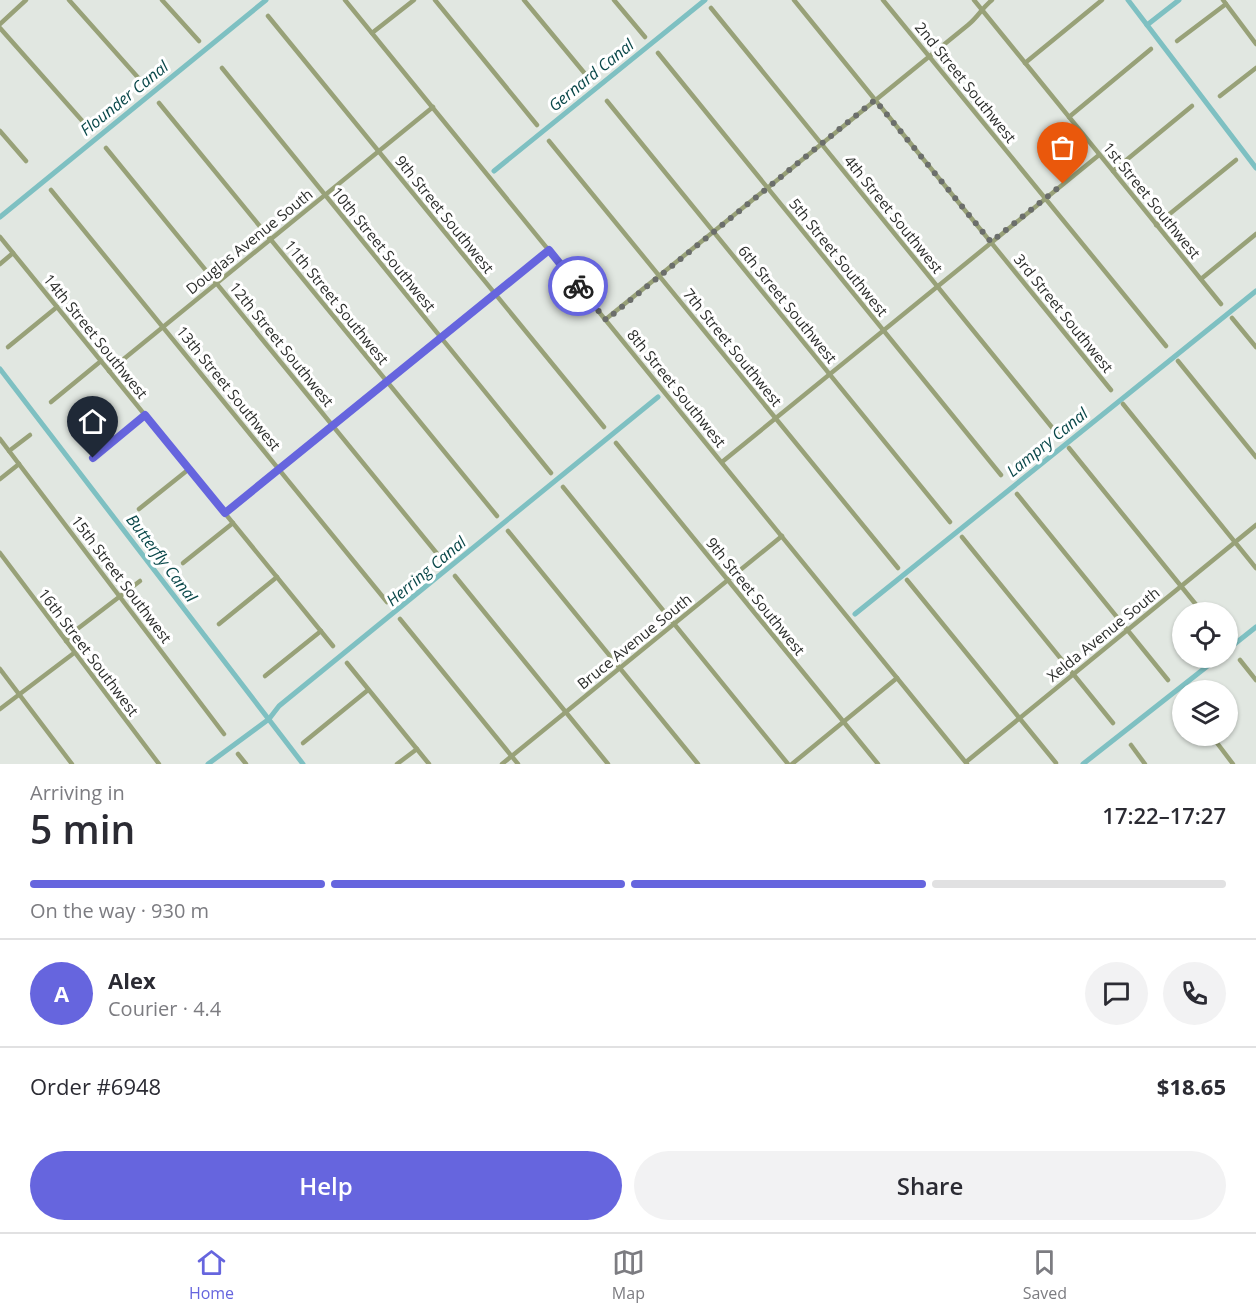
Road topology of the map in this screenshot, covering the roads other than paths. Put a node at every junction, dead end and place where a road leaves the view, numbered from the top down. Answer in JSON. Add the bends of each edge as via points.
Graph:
{"nodes":[{"id":1,"x":27,"y":0,"type":"edge"},
{"id":2,"x":69,"y":0,"type":"edge"},
{"id":3,"x":162,"y":0,"type":"edge"},
{"id":4,"x":345,"y":0,"type":"edge"},
{"id":5,"x":414,"y":0,"type":"edge"},
{"id":6,"x":435,"y":0,"type":"edge"},
{"id":7,"x":524,"y":0,"type":"edge"},
{"id":8,"x":614,"y":0,"type":"edge"},
{"id":9,"x":794,"y":0,"type":"edge"},
{"id":10,"x":883,"y":0,"type":"edge"},
{"id":11,"x":974,"y":0,"type":"edge"},
{"id":12,"x":992,"y":0,"type":"edge"},
{"id":13,"x":1102,"y":0,"type":"edge"},
{"id":14,"x":1224,"y":2,"type":"edge"},
{"id":15,"x":711,"y":8,"type":"dead end"},
{"id":16,"x":981,"y":9,"type":"junction"},
{"id":17,"x":268,"y":16,"type":"dead end"},
{"id":18,"x":0,"y":26,"type":"edge"},
{"id":19,"x":372,"y":33,"type":"junction"},
{"id":20,"x":645,"y":37,"type":"dead end"},
{"id":21,"x":199,"y":41,"type":"dead end"},
{"id":22,"x":1177,"y":41,"type":"dead end"},
{"id":23,"x":1256,"y":44,"type":"edge"},
{"id":24,"x":1151,"y":49,"type":"dead end"},
{"id":25,"x":658,"y":53,"type":"dead end"},
{"id":26,"x":929,"y":56,"type":"junction"},
{"id":27,"x":1025,"y":63,"type":"junction"},
{"id":28,"x":222,"y":68,"type":"dead end"},
{"id":29,"x":1256,"y":68,"type":"edge"},
{"id":30,"x":591,"y":81,"type":"dead end"},
{"id":31,"x":142,"y":82,"type":"dead end"},
{"id":32,"x":1220,"y":96,"type":"dead end"},
{"id":33,"x":875,"y":100,"type":"junction"},
{"id":34,"x":607,"y":101,"type":"dead end"},
{"id":35,"x":159,"y":103,"type":"dead end"},
{"id":36,"x":1192,"y":106,"type":"dead end"},
{"id":37,"x":432,"y":107,"type":"junction"},
{"id":38,"x":1069,"y":117,"type":"junction"},
{"id":39,"x":85,"y":124,"type":"dead end"},
{"id":40,"x":537,"y":125,"type":"dead end"},
{"id":41,"x":0,"y":131,"type":"edge"},
{"id":42,"x":549,"y":141,"type":"dead end"},
{"id":43,"x":821,"y":144,"type":"junction"},
{"id":44,"x":106,"y":147,"type":"dead end"},
{"id":45,"x":379,"y":151,"type":"junction"},
{"id":46,"x":1099,"y":154,"type":"junction"},
{"id":47,"x":1236,"y":160,"type":"dead end"},
{"id":48,"x":26,"y":161,"type":"dead end"},
{"id":49,"x":1113,"y":171,"type":"junction"},
{"id":50,"x":767,"y":188,"type":"junction"},
{"id":51,"x":51,"y":190,"type":"dead end"},
{"id":52,"x":325,"y":195,"type":"junction"},
{"id":53,"x":1045,"y":198,"type":"junction"},
{"id":54,"x":1156,"y":225,"type":"junction"},
{"id":55,"x":714,"y":232,"type":"junction"},
{"id":56,"x":1256,"y":234,"type":"edge"},
{"id":57,"x":0,"y":237,"type":"edge"},
{"id":58,"x":271,"y":239,"type":"junction"},
{"id":59,"x":991,"y":242,"type":"junction"},
{"id":60,"x":549,"y":250,"type":"junction"},
{"id":61,"x":13,"y":253,"type":"junction"},
{"id":62,"x":0,"y":264,"type":"edge"},
{"id":63,"x":659,"y":276,"type":"junction"},
{"id":64,"x":1201,"y":279,"type":"junction"},
{"id":65,"x":217,"y":283,"type":"junction"},
{"id":66,"x":938,"y":286,"type":"junction"},
{"id":67,"x":495,"y":294,"type":"junction"},
{"id":68,"x":1221,"y":304,"type":"dead end"},
{"id":69,"x":57,"y":307,"type":"junction"},
{"id":70,"x":1232,"y":318,"type":"dead end"},
{"id":71,"x":606,"y":320,"type":"junction"},
{"id":72,"x":163,"y":327,"type":"junction"},
{"id":73,"x":883,"y":331,"type":"junction"},
{"id":74,"x":441,"y":337,"type":"junction"},
{"id":75,"x":1166,"y":346,"type":"dead end"},
{"id":76,"x":8,"y":347,"type":"dead end"},
{"id":77,"x":1256,"y":348,"type":"edge"},
{"id":78,"x":101,"y":361,"type":"junction"},
{"id":79,"x":1178,"y":361,"type":"dead end"},
{"id":80,"x":109,"y":371,"type":"junction"},
{"id":81,"x":830,"y":375,"type":"junction"},
{"id":82,"x":387,"y":381,"type":"junction"},
{"id":83,"x":1112,"y":390,"type":"dead end"},
{"id":84,"x":51,"y":402,"type":"dead end"},
{"id":85,"x":1123,"y":404,"type":"dead end"},
{"id":86,"x":145,"y":415,"type":"junction"},
{"id":87,"x":776,"y":418,"type":"junction"},
{"id":88,"x":333,"y":425,"type":"junction"},
{"id":89,"x":604,"y":427,"type":"dead end"},
{"id":90,"x":30,"y":435,"type":"dead end"},
{"id":91,"x":1059,"y":436,"type":"dead end"},
{"id":92,"x":0,"y":439,"type":"edge"},
{"id":93,"x":616,"y":443,"type":"dead end"},
{"id":94,"x":1069,"y":448,"type":"dead end"},
{"id":95,"x":9,"y":451,"type":"junction"},
{"id":96,"x":1256,"y":457,"type":"edge"},
{"id":97,"x":93,"y":458,"type":"dead end"},
{"id":98,"x":722,"y":462,"type":"junction"},
{"id":99,"x":19,"y":464,"type":"junction"},
{"id":100,"x":189,"y":469,"type":"junction"},
{"id":101,"x":279,"y":469,"type":"junction"},
{"id":102,"x":551,"y":472,"type":"dead end"},
{"id":103,"x":1001,"y":474,"type":"dead end"},
{"id":104,"x":0,"y":479,"type":"edge"},
{"id":105,"x":563,"y":487,"type":"dead end"},
{"id":106,"x":1017,"y":494,"type":"dead end"},
{"id":107,"x":139,"y":509,"type":"dead end"},
{"id":108,"x":225,"y":513,"type":"junction"},
{"id":109,"x":497,"y":516,"type":"dead end"},
{"id":110,"x":950,"y":522,"type":"dead end"},
{"id":111,"x":233,"y":523,"type":"junction"},
{"id":112,"x":1256,"y":525,"type":"edge"},
{"id":113,"x":508,"y":531,"type":"dead end"},
{"id":114,"x":782,"y":536,"type":"junction"},
{"id":115,"x":962,"y":537,"type":"dead end"},
{"id":116,"x":1235,"y":542,"type":"junction"},
{"id":117,"x":0,"y":554,"type":"edge"},
{"id":118,"x":439,"y":556,"type":"dead end"},
{"id":119,"x":183,"y":563,"type":"dead end"},
{"id":120,"x":898,"y":568,"type":"dead end"},
{"id":121,"x":1256,"y":568,"type":"edge"},
{"id":122,"x":455,"y":576,"type":"dead end"},
{"id":123,"x":277,"y":577,"type":"junction"},
{"id":124,"x":728,"y":580,"type":"junction"},
{"id":125,"x":907,"y":580,"type":"dead end"},
{"id":126,"x":140,"y":581,"type":"dead end"},
{"id":127,"x":1181,"y":586,"type":"junction"},
{"id":128,"x":120,"y":596,"type":"junction"},
{"id":129,"x":387,"y":602,"type":"dead end"},
{"id":130,"x":1194,"y":602,"type":"edge"},
{"id":131,"x":400,"y":619,"type":"dead end"},
{"id":132,"x":219,"y":624,"type":"dead end"},
{"id":133,"x":674,"y":624,"type":"junction"},
{"id":134,"x":1127,"y":630,"type":"junction"},
{"id":135,"x":321,"y":631,"type":"junction"},
{"id":136,"x":66,"y":641,"type":"junction"},
{"id":137,"x":333,"y":646,"type":"dead end"},
{"id":138,"x":74,"y":653,"type":"junction"},
{"id":139,"x":1240,"y":660,"type":"dead end"},
{"id":140,"x":347,"y":663,"type":"dead end"},
{"id":141,"x":620,"y":667,"type":"junction"},
{"id":142,"x":0,"y":669,"type":"edge"},
{"id":143,"x":1073,"y":674,"type":"junction"},
{"id":144,"x":265,"y":676,"type":"dead end"},
{"id":145,"x":897,"y":678,"type":"junction"},
{"id":146,"x":1168,"y":680,"type":"dead end"},
{"id":147,"x":1256,"y":680,"type":"edge"},
{"id":148,"x":368,"y":690,"type":"junction"},
{"id":149,"x":19,"y":694,"type":"junction"},
{"id":150,"x":0,"y":709,"type":"edge"},
{"id":151,"x":566,"y":712,"type":"junction"},
{"id":152,"x":1020,"y":718,"type":"junction"},
{"id":153,"x":844,"y":722,"type":"junction"},
{"id":154,"x":1113,"y":723,"type":"dead end"},
{"id":155,"x":224,"y":734,"type":"dead end"},
{"id":156,"x":303,"y":742,"type":"dead end"},
{"id":157,"x":1131,"y":745,"type":"dead end"},
{"id":158,"x":1219,"y":746,"type":"edge"},
{"id":159,"x":417,"y":748,"type":"junction"},
{"id":160,"x":238,"y":754,"type":"dead end"},
{"id":161,"x":512,"y":756,"type":"junction"},
{"id":162,"x":967,"y":763,"type":"edge"},
{"id":163,"x":1056,"y":763,"type":"edge"},
{"id":164,"x":72,"y":764,"type":"edge"},
{"id":165,"x":159,"y":764,"type":"edge"},
{"id":166,"x":246,"y":764,"type":"edge"},
{"id":167,"x":397,"y":764,"type":"edge"},
{"id":168,"x":429,"y":764,"type":"edge"},
{"id":169,"x":502,"y":764,"type":"edge"},
{"id":170,"x":518,"y":764,"type":"edge"},
{"id":171,"x":608,"y":764,"type":"edge"},
{"id":172,"x":698,"y":764,"type":"edge"},
{"id":173,"x":788,"y":764,"type":"edge"},
{"id":174,"x":792,"y":764,"type":"edge"},
{"id":175,"x":878,"y":764,"type":"edge"},
{"id":176,"x":1145,"y":764,"type":"edge"},
{"id":177,"x":1233,"y":764,"type":"edge"}],
"edges":[{"from":1,"to":18,"type":"street"},
{"from":2,"to":31,"type":"street"},
{"from":3,"to":21,"type":"street"},
{"from":4,"to":19,"type":"street","name":"8th Street Southwest"},
{"from":5,"to":19,"type":"street"},
{"from":6,"to":40,"type":"street"},
{"from":7,"to":30,"type":"street"},
{"from":8,"to":20,"type":"street"},
{"from":9,"to":33,"type":"street","name":"3rd Street Southwest"},
{"from":10,"to":26,"type":"street","name":"2nd Street Southwest"},
{"from":11,"to":16,"type":"street","name":"1st Street Southwest"},
{"from":12,"to":16,"type":"street"},
{"from":13,"to":27,"type":"street"},
{"from":14,"to":22,"type":"street"},
{"from":14,"to":23,"type":"street"},
{"from":15,"to":43,"type":"street","name":"4th Street Southwest"},
{"from":16,"to":26,"type":"street","via":[[978,16]]},
{"from":16,"to":27,"type":"street","name":"1st Street Southwest"},
{"from":17,"to":45,"type":"street","name":"9th Street Southwest"},
{"from":18,"to":39,"type":"street"},
{"from":19,"to":37,"type":"street","name":"8th Street Southwest"},
{"from":24,"to":38,"type":"street"},
{"from":25,"to":50,"type":"street","name":"5th Street Southwest"},
{"from":26,"to":33,"type":"street"},
{"from":26,"to":53,"type":"street","name":"2nd Street Southwest"},
{"from":27,"to":38,"type":"street","name":"1st Street Southwest"},
{"from":28,"to":52,"type":"street","name":"10th Street Southwest"},
{"from":29,"to":32,"type":"street"},
{"from":33,"to":43,"type":"street"},
{"from":33,"to":59,"type":"street","name":"3rd Street Southwest"},
{"from":34,"to":55,"type":"street","name":"6th Street Southwest"},
{"from":35,"to":58,"type":"street","name":"11th Street Southwest"},
{"from":36,"to":49,"type":"street"},
{"from":37,"to":45,"type":"street","name":"Douglas Avenue South"},
{"from":37,"to":60,"type":"street","name":"8th Street Southwest"},
{"from":38,"to":46,"type":"street","name":"1st Street Southwest"},
{"from":41,"to":48,"type":"street"},
{"from":42,"to":63,"type":"street","name":"7th Street Southwest"},
{"from":43,"to":50,"type":"street"},
{"from":43,"to":66,"type":"street","name":"4th Street Southwest"},
{"from":44,"to":65,"type":"street","name":"12th Street Southwest"},
{"from":45,"to":52,"type":"street","name":"Douglas Avenue South"},
{"from":45,"to":67,"type":"street","name":"9th Street Southwest"},
{"from":46,"to":49,"type":"street","name":"1st Street Southwest"},
{"from":46,"to":53,"type":"street"},
{"from":47,"to":54,"type":"street"},
{"from":49,"to":54,"type":"street","name":"1st Street Southwest"},
{"from":50,"to":55,"type":"street"},
{"from":50,"to":73,"type":"street","name":"5th Street Southwest"},
{"from":51,"to":72,"type":"street","name":"13th Street Southwest"},
{"from":52,"to":58,"type":"street","name":"Douglas Avenue South"},
{"from":52,"to":74,"type":"street","name":"10th Street Southwest"},
{"from":53,"to":59,"type":"street"},
{"from":53,"to":75,"type":"street","name":"2nd Street Southwest"},
{"from":54,"to":64,"type":"street","name":"1st Street Southwest"},
{"from":55,"to":63,"type":"street"},
{"from":55,"to":81,"type":"street","name":"6th Street Southwest"},
{"from":56,"to":64,"type":"street"},
{"from":57,"to":61,"type":"street","name":"14th Street Southwest"},
{"from":58,"to":65,"type":"street","name":"Douglas Avenue South"},
{"from":58,"to":82,"type":"street","name":"11th Street Southwest"},
{"from":59,"to":66,"type":"street"},
{"from":59,"to":83,"type":"street","name":"3rd Street Southwest"},
{"from":60,"to":67,"type":"street"},
{"from":60,"to":71,"type":"street","name":"8th Street Southwest"},
{"from":61,"to":62,"type":"street"},
{"from":61,"to":69,"type":"street","name":"14th Street Southwest"},
{"from":63,"to":71,"type":"street"},
{"from":63,"to":87,"type":"street","name":"7th Street Southwest"},
{"from":64,"to":68,"type":"street","name":"1st Street Southwest"},
{"from":65,"to":72,"type":"street","name":"Douglas Avenue South"},
{"from":65,"to":88,"type":"street","name":"12th Street Southwest"},
{"from":66,"to":73,"type":"street"},
{"from":66,"to":91,"type":"street","name":"4th Street Southwest"},
{"from":67,"to":74,"type":"street"},
{"from":67,"to":89,"type":"street","name":"9th Street Southwest"},
{"from":69,"to":76,"type":"street"},
{"from":69,"to":78,"type":"street","name":"14th Street Southwest"},
{"from":70,"to":77,"type":"street"},
{"from":71,"to":98,"type":"street","name":"8th Street Southwest"},
{"from":72,"to":80,"type":"street","name":"Douglas Avenue South"},
{"from":72,"to":101,"type":"street","name":"13th Street Southwest"},
{"from":73,"to":81,"type":"street"},
{"from":73,"to":103,"type":"street","name":"5th Street Southwest"},
{"from":74,"to":82,"type":"street"},
{"from":74,"to":102,"type":"street","name":"10th Street Southwest"},
{"from":78,"to":80,"type":"street","name":"14th Street Southwest"},
{"from":78,"to":84,"type":"street"},
{"from":79,"to":96,"type":"street"},
{"from":80,"to":86,"type":"street","name":"14th Street Southwest"},
{"from":81,"to":87,"type":"street"},
{"from":81,"to":110,"type":"street","name":"6th Street Southwest"},
{"from":82,"to":88,"type":"street"},
{"from":82,"to":109,"type":"street","name":"11th Street Southwest"},
{"from":85,"to":116,"type":"street"},
{"from":86,"to":97,"type":"street"},
{"from":86,"to":100,"type":"street","name":"14th Street Southwest"},
{"from":87,"to":98,"type":"street"},
{"from":87,"to":120,"type":"street","name":"7th Street Southwest"},
{"from":88,"to":101,"type":"street"},
{"from":88,"to":118,"type":"street","name":"12th Street Southwest"},
{"from":90,"to":95,"type":"street"},
{"from":92,"to":95,"type":"street","name":"15th Street Southwest"},
{"from":93,"to":124,"type":"street","name":"9th Street Southwest"},
{"from":94,"to":127,"type":"street"},
{"from":95,"to":99,"type":"street","name":"15th Street Southwest"},
{"from":98,"to":114,"type":"street","name":"8th Street Southwest"},
{"from":99,"to":104,"type":"street"},
{"from":99,"to":128,"type":"street","name":"15th Street Southwest"},
{"from":100,"to":107,"type":"street"},
{"from":100,"to":108,"type":"street","name":"14th Street Southwest"},
{"from":101,"to":108,"type":"street"},
{"from":101,"to":129,"type":"street","name":"13th Street Southwest"},
{"from":105,"to":133,"type":"street"},
{"from":106,"to":134,"type":"street"},
{"from":108,"to":111,"type":"street","name":"14th Street Southwest"},
{"from":111,"to":119,"type":"street"},
{"from":111,"to":123,"type":"street","name":"14th Street Southwest"},
{"from":112,"to":116,"type":"street","name":"Xelda Avenue South"},
{"from":113,"to":141,"type":"street"},
{"from":114,"to":124,"type":"street","name":"Bruce Avenue South"},
{"from":114,"to":145,"type":"street","name":"8th Street Southwest"},
{"from":115,"to":143,"type":"street"},
{"from":116,"to":121,"type":"street"},
{"from":116,"to":127,"type":"street","name":"Xelda Avenue South"},
{"from":117,"to":136,"type":"street","name":"16th Street Southwest"},
{"from":122,"to":151,"type":"street"},
{"from":123,"to":132,"type":"street"},
{"from":123,"to":135,"type":"street","name":"14th Street Southwest"},
{"from":124,"to":133,"type":"street","name":"Bruce Avenue South"},
{"from":124,"to":153,"type":"street","name":"9th Street Southwest"},
{"from":125,"to":152,"type":"street"},
{"from":126,"to":128,"type":"street"},
{"from":127,"to":130,"type":"street"},
{"from":127,"to":134,"type":"street","name":"Xelda Avenue South"},
{"from":128,"to":136,"type":"street"},
{"from":128,"to":155,"type":"street","name":"15th Street Southwest"},
{"from":131,"to":161,"type":"street"},
{"from":133,"to":141,"type":"street","name":"Bruce Avenue South"},
{"from":133,"to":173,"type":"street"},
{"from":134,"to":143,"type":"street","name":"Xelda Avenue South"},
{"from":134,"to":146,"type":"street"},
{"from":135,"to":137,"type":"street","name":"14th Street Southwest"},
{"from":135,"to":144,"type":"street"},
{"from":136,"to":138,"type":"street","name":"16th Street Southwest"},
{"from":138,"to":149,"type":"street"},
{"from":138,"to":165,"type":"street","name":"16th Street Southwest"},
{"from":139,"to":147,"type":"street"},
{"from":140,"to":148,"type":"street"},
{"from":141,"to":151,"type":"street","name":"Bruce Avenue South"},
{"from":141,"to":172,"type":"street"},
{"from":142,"to":149,"type":"street"},
{"from":143,"to":152,"type":"street","name":"Xelda Avenue South"},
{"from":143,"to":154,"type":"street"},
{"from":145,"to":153,"type":"street"},
{"from":145,"to":162,"type":"street","name":"8th Street Southwest"},
{"from":148,"to":156,"type":"street"},
{"from":148,"to":159,"type":"street"},
{"from":149,"to":150,"type":"street"},
{"from":149,"to":164,"type":"street"},
{"from":151,"to":161,"type":"street","name":"Bruce Avenue South"},
{"from":151,"to":171,"type":"street"},
{"from":152,"to":162,"type":"street","name":"Xelda Avenue South"},
{"from":152,"to":163,"type":"street"},
{"from":153,"to":174,"type":"street"},
{"from":153,"to":175,"type":"street","name":"9th Street Southwest"},
{"from":157,"to":176,"type":"street"},
{"from":158,"to":177,"type":"street"},
{"from":159,"to":167,"type":"street"},
{"from":159,"to":168,"type":"street"},
{"from":160,"to":166,"type":"street"},
{"from":161,"to":169,"type":"street","name":"Bruce Avenue South"},
{"from":161,"to":170,"type":"street"}]}
